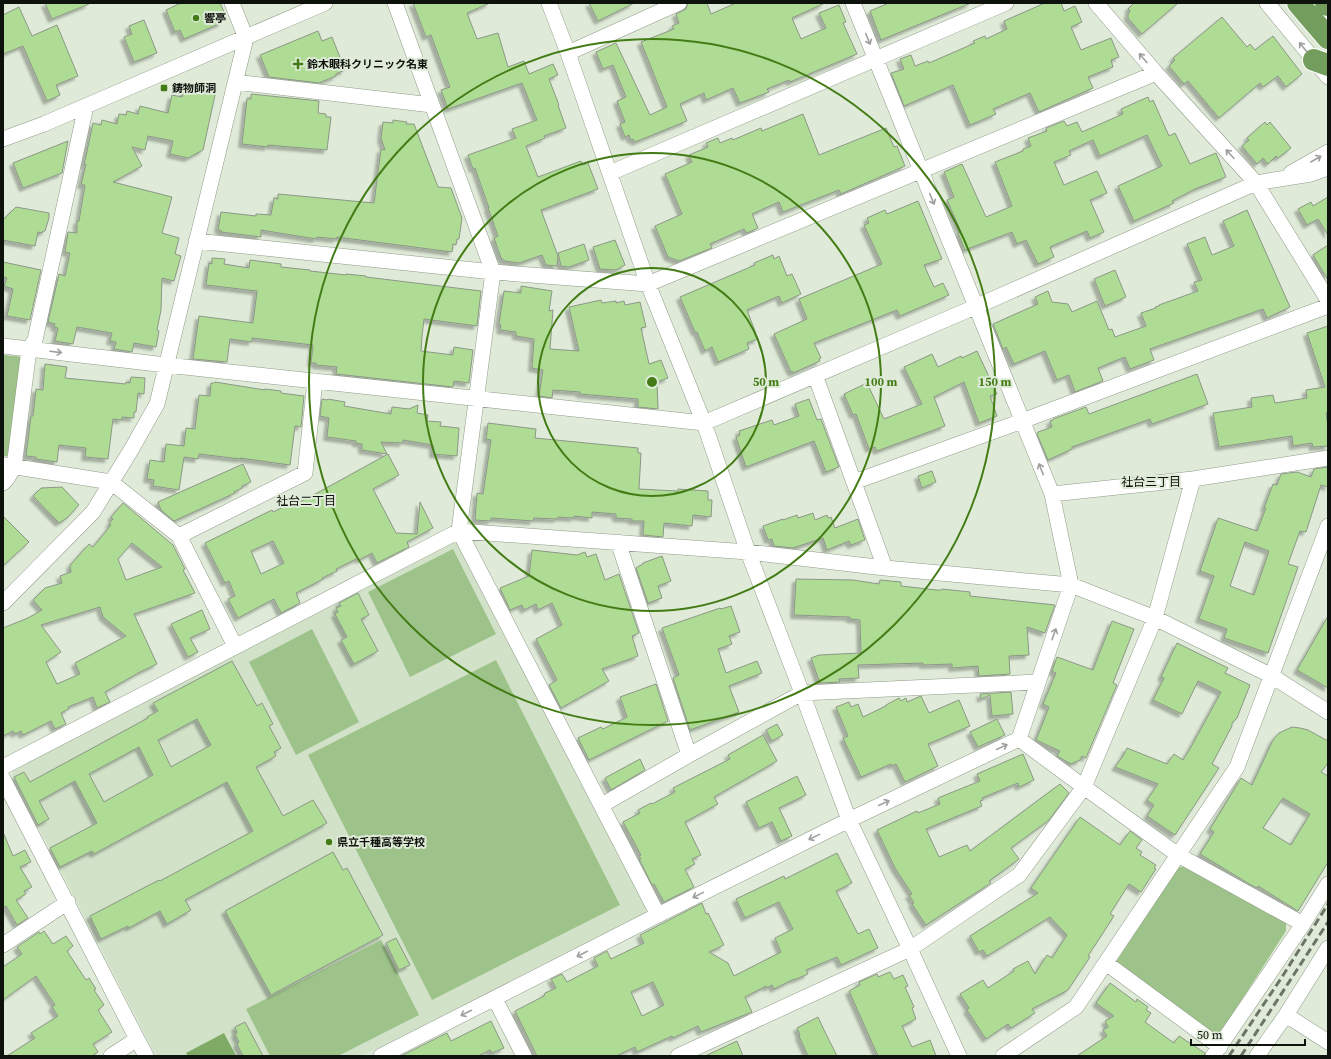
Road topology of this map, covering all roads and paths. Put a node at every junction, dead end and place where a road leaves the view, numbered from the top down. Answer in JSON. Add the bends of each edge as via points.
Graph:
{"nodes":[{"id":1,"x":232,"y":3,"type":"edge"},
{"id":2,"x":325,"y":3,"type":"edge"},
{"id":3,"x":395,"y":3,"type":"edge"},
{"id":4,"x":549,"y":3,"type":"edge"},
{"id":5,"x":679,"y":3,"type":"edge"},
{"id":6,"x":853,"y":3,"type":"edge"},
{"id":7,"x":1006,"y":3,"type":"edge"},
{"id":8,"x":1096,"y":3,"type":"edge"},
{"id":9,"x":1267,"y":3,"type":"edge"},
{"id":10,"x":1298,"y":3,"type":"edge"},
{"id":11,"x":1326,"y":3,"type":"edge"},
{"id":12,"x":1328,"y":5,"type":"edge"},
{"id":13,"x":246,"y":38,"type":"junction"},
{"id":14,"x":1328,"y":38,"type":"edge"},
{"id":15,"x":568,"y":52,"type":"junction"},
{"id":16,"x":876,"y":58,"type":"junction"},
{"id":17,"x":1324,"y":67,"type":"edge"},
{"id":18,"x":1156,"y":73,"type":"junction"},
{"id":19,"x":235,"y":82,"type":"junction"},
{"id":20,"x":86,"y":106,"type":"junction"},
{"id":21,"x":432,"y":106,"type":"junction"},
{"id":22,"x":3,"y":139,"type":"edge"},
{"id":23,"x":1328,"y":152,"type":"edge"},
{"id":24,"x":1328,"y":168,"type":"edge"},
{"id":25,"x":921,"y":171,"type":"junction"},
{"id":26,"x":610,"y":174,"type":"junction"},
{"id":27,"x":1328,"y":179,"type":"edge"},
{"id":28,"x":1280,"y":180,"type":"junction"},
{"id":29,"x":1256,"y":183,"type":"junction"},
{"id":30,"x":196,"y":241,"type":"junction"},
{"id":31,"x":493,"y":272,"type":"junction"},
{"id":32,"x":648,"y":284,"type":"junction"},
{"id":33,"x":1328,"y":300,"type":"edge"},
{"id":34,"x":1328,"y":306,"type":"edge"},
{"id":35,"x":976,"y":307,"type":"junction"},
{"id":36,"x":3,"y":346,"type":"edge"},
{"id":37,"x":29,"y":349,"type":"junction"},
{"id":38,"x":166,"y":365,"type":"junction"},
{"id":39,"x":815,"y":375,"type":"junction"},
{"id":40,"x":315,"y":381,"type":"junction"},
{"id":41,"x":477,"y":398,"type":"junction"},
{"id":42,"x":1022,"y":421,"type":"junction"},
{"id":43,"x":704,"y":423,"type":"junction"},
{"id":44,"x":1328,"y":458,"type":"edge"},
{"id":45,"x":9,"y":466,"type":"edge"},
{"id":46,"x":1193,"y":479,"type":"junction"},
{"id":47,"x":111,"y":482,"type":"junction"},
{"id":48,"x":854,"y":482,"type":"junction"},
{"id":49,"x":3,"y":483,"type":"edge"},
{"id":50,"x":1052,"y":494,"type":"junction"},
{"id":51,"x":1328,"y":526,"type":"edge"},
{"id":52,"x":460,"y":531,"type":"junction"},
{"id":53,"x":179,"y":536,"type":"junction"},
{"id":54,"x":618,"y":542,"type":"junction"},
{"id":55,"x":748,"y":552,"type":"junction"},
{"id":56,"x":885,"y":568,"type":"junction"},
{"id":57,"x":1071,"y":585,"type":"junction"},
{"id":58,"x":3,"y":603,"type":"edge"},
{"id":59,"x":1156,"y":618,"type":"junction"},
{"id":60,"x":235,"y":646,"type":"junction"},
{"id":61,"x":1272,"y":676,"type":"junction"},
{"id":62,"x":1038,"y":682,"type":"junction"},
{"id":63,"x":802,"y":693,"type":"junction"},
{"id":64,"x":1328,"y":712,"type":"edge"},
{"id":65,"x":1019,"y":739,"type":"junction"},
{"id":66,"x":689,"y":755,"type":"junction"},
{"id":67,"x":3,"y":767,"type":"edge"},
{"id":68,"x":3,"y":779,"type":"edge"},
{"id":69,"x":1084,"y":788,"type":"junction"},
{"id":70,"x":602,"y":806,"type":"junction"},
{"id":71,"x":849,"y":820,"type":"junction"},
{"id":72,"x":1178,"y":855,"type":"junction"},
{"id":73,"x":1328,"y":884,"type":"edge"},
{"id":74,"x":68,"y":902,"type":"junction"},
{"id":75,"x":658,"y":915,"type":"junction"},
{"id":76,"x":1303,"y":924,"type":"junction"},
{"id":77,"x":3,"y":945,"type":"edge"},
{"id":78,"x":1328,"y":948,"type":"edge"},
{"id":79,"x":910,"y":949,"type":"junction"},
{"id":80,"x":1106,"y":963,"type":"junction"},
{"id":81,"x":496,"y":999,"type":"junction"},
{"id":82,"x":1286,"y":1015,"type":"junction"},
{"id":83,"x":137,"y":1039,"type":"junction"},
{"id":84,"x":1328,"y":1042,"type":"edge"},
{"id":85,"x":1217,"y":1051,"type":"edge"},
{"id":86,"x":111,"y":1056,"type":"edge"},
{"id":87,"x":146,"y":1056,"type":"edge"},
{"id":88,"x":381,"y":1056,"type":"edge"},
{"id":89,"x":524,"y":1056,"type":"edge"},
{"id":90,"x":678,"y":1056,"type":"edge"},
{"id":91,"x":959,"y":1056,"type":"edge"},
{"id":92,"x":1003,"y":1056,"type":"edge"},
{"id":93,"x":1257,"y":1056,"type":"edge"}],
"edges":[{"from":1,"to":13,"type":"street"},
{"from":2,"to":13,"type":"street"},
{"from":3,"to":21,"type":"street"},
{"from":4,"to":15,"type":"street"},
{"from":5,"to":15,"type":"street"},
{"from":6,"to":16,"type":"street","one_way":true},
{"from":7,"to":16,"type":"street"},
{"from":18,"to":8,"type":"street","one_way":true},
{"from":17,"to":9,"type":"street","one_way":true},
{"from":10,"to":14,"type":"highway"},
{"from":11,"to":12,"type":"highway"},
{"from":13,"to":19,"type":"street"},
{"from":13,"to":20,"type":"street"},
{"from":15,"to":26,"type":"street"},
{"from":16,"to":25,"type":"street"},
{"from":16,"to":26,"type":"street"},
{"from":18,"to":25,"type":"street"},
{"from":29,"to":18,"type":"street","one_way":true},
{"from":19,"to":21,"type":"street"},
{"from":19,"to":30,"type":"street"},
{"from":20,"to":22,"type":"street"},
{"from":20,"to":37,"type":"street","via":[[35,340]]},
{"from":21,"to":31,"type":"street"},
{"from":28,"to":23,"type":"street","one_way":true},
{"from":24,"to":28,"type":"street"},
{"from":25,"to":32,"type":"street"},
{"from":25,"to":35,"type":"street","one_way":true},
{"from":26,"to":32,"type":"street"},
{"from":27,"to":28,"type":"street"},
{"from":28,"to":29,"type":"street"},
{"from":29,"to":33,"type":"street"},
{"from":29,"to":35,"type":"street"},
{"from":30,"to":31,"type":"street"},
{"from":30,"to":38,"type":"street"},
{"from":31,"to":32,"type":"street"},
{"from":31,"to":41,"type":"street"},
{"from":32,"to":43,"type":"street"},
{"from":34,"to":42,"type":"street"},
{"from":35,"to":39,"type":"street"},
{"from":35,"to":42,"type":"street"},
{"from":36,"to":37,"type":"street"},
{"from":37,"to":38,"type":"street","one_way":true},
{"from":37,"to":45,"type":"street"},
{"from":38,"to":40,"type":"street"},
{"from":38,"to":47,"type":"street","via":[[157,404]]},
{"from":39,"to":43,"type":"street"},
{"from":39,"to":48,"type":"street"},
{"from":40,"to":41,"type":"street"},
{"from":40,"to":53,"type":"street","via":[[304,473]]},
{"from":41,"to":43,"type":"street"},
{"from":41,"to":52,"type":"street"},
{"from":42,"to":48,"type":"street"},
{"from":50,"to":42,"type":"street","one_way":true},
{"from":43,"to":55,"type":"street"},
{"from":44,"to":46,"type":"street"},
{"from":45,"to":47,"type":"street"},
{"from":45,"to":49,"type":"street","via":[[7,479]]},
{"from":46,"to":50,"type":"street"},
{"from":46,"to":59,"type":"street"},
{"from":47,"to":53,"type":"street"},
{"from":47,"to":58,"type":"street","via":[[93,512]]},
{"from":48,"to":56,"type":"street"},
{"from":50,"to":57,"type":"street"},
{"from":51,"to":61,"type":"street"},
{"from":52,"to":54,"type":"street"},
{"from":52,"to":60,"type":"street"},
{"from":52,"to":70,"type":"street"},
{"from":53,"to":60,"type":"street"},
{"from":54,"to":55,"type":"street"},
{"from":54,"to":66,"type":"street"},
{"from":55,"to":56,"type":"street"},
{"from":55,"to":63,"type":"street"},
{"from":56,"to":57,"type":"street"},
{"from":57,"to":59,"type":"street"},
{"from":62,"to":57,"type":"street","one_way":true},
{"from":59,"to":61,"type":"street"},
{"from":59,"to":69,"type":"street"},
{"from":60,"to":67,"type":"street"},
{"from":61,"to":64,"type":"street"},
{"from":61,"to":72,"type":"street","via":[[1238,767]]},
{"from":62,"to":63,"type":"street"},
{"from":62,"to":65,"type":"street"},
{"from":63,"to":66,"type":"street"},
{"from":63,"to":71,"type":"street"},
{"from":65,"to":69,"type":"street"},
{"from":71,"to":65,"type":"street","one_way":true},
{"from":66,"to":70,"type":"street"},
{"from":68,"to":74,"type":"street"},
{"from":69,"to":72,"type":"street"},
{"from":69,"to":79,"type":"street","via":[[1019,875]]},
{"from":70,"to":75,"type":"street"},
{"from":71,"to":75,"type":"street","one_way":true},
{"from":71,"to":79,"type":"street"},
{"from":72,"to":76,"type":"street"},
{"from":72,"to":80,"type":"street"},
{"from":73,"to":76,"type":"street"},
{"from":74,"to":77,"type":"street"},
{"from":74,"to":83,"type":"street"},
{"from":75,"to":81,"type":"street","one_way":true},
{"from":76,"to":85,"type":"street"},
{"from":78,"to":82,"type":"street"},
{"from":79,"to":90,"type":"street"},
{"from":79,"to":91,"type":"street"},
{"from":80,"to":85,"type":"street"},
{"from":80,"to":92,"type":"street","via":[[1076,1007]]},
{"from":81,"to":88,"type":"street","one_way":true},
{"from":81,"to":89,"type":"street"},
{"from":82,"to":84,"type":"street"},
{"from":82,"to":93,"type":"street"},
{"from":83,"to":86,"type":"street"},
{"from":83,"to":87,"type":"street"}]}
